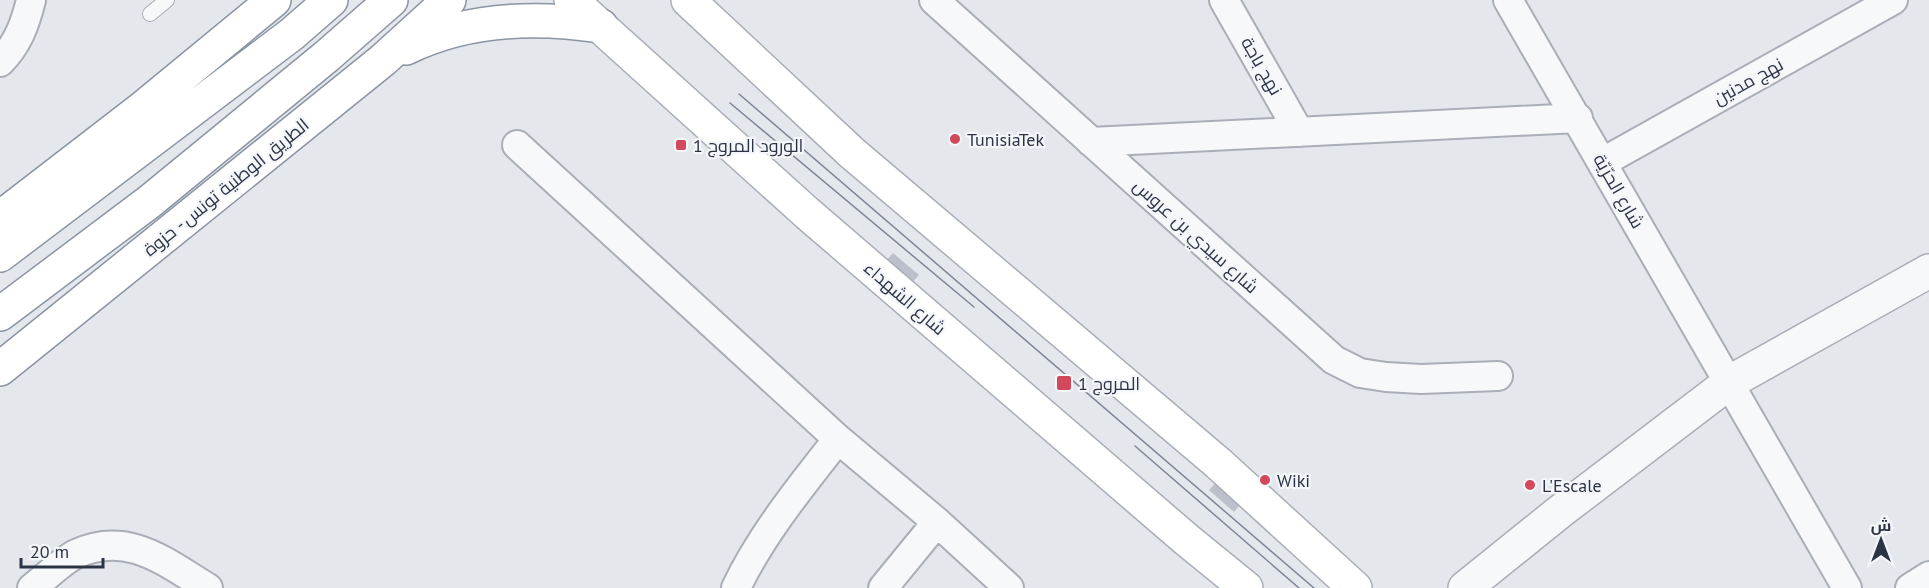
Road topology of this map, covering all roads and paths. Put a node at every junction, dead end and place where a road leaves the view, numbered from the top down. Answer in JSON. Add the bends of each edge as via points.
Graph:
{"nodes":[{"id":1,"x":31,"y":0,"type":"edge"},
{"id":2,"x":166,"y":0,"type":"edge"},
{"id":3,"x":274,"y":0,"type":"edge"},
{"id":4,"x":331,"y":0,"type":"edge"},
{"id":5,"x":391,"y":0,"type":"edge"},
{"id":6,"x":449,"y":0,"type":"edge"},
{"id":7,"x":571,"y":0,"type":"edge"},
{"id":8,"x":688,"y":0,"type":"edge"},
{"id":9,"x":934,"y":0,"type":"edge"},
{"id":10,"x":1224,"y":0,"type":"edge"},
{"id":11,"x":1508,"y":0,"type":"edge"},
{"id":12,"x":1893,"y":0,"type":"edge"},
{"id":13,"x":150,"y":14,"type":"dead end"},
{"id":14,"x":601,"y":27,"type":"junction"},
{"id":15,"x":383,"y":60,"type":"junction"},
{"id":16,"x":0,"y":62,"type":"edge"},
{"id":17,"x":1578,"y":118,"type":"junction"},
{"id":18,"x":1299,"y":132,"type":"junction"},
{"id":19,"x":1091,"y":142,"type":"junction"},
{"id":20,"x":517,"y":145,"type":"dead end"},
{"id":21,"x":1603,"y":162,"type":"junction"},
{"id":22,"x":0,"y":218,"type":"edge"},
{"id":23,"x":0,"y":255,"type":"edge"},
{"id":24,"x":1928,"y":274,"type":"edge"},
{"id":25,"x":0,"y":314,"type":"edge"},
{"id":26,"x":0,"y":369,"type":"edge"},
{"id":27,"x":1498,"y":376,"type":"dead end"},
{"id":28,"x":1730,"y":382,"type":"junction"},
{"id":29,"x":838,"y":439,"type":"junction"},
{"id":30,"x":937,"y":522,"type":"junction"},
{"id":31,"x":1929,"y":576,"type":"edge"},
{"id":32,"x":32,"y":588,"type":"edge"},
{"id":33,"x":208,"y":588,"type":"edge"},
{"id":34,"x":736,"y":588,"type":"edge"},
{"id":35,"x":883,"y":588,"type":"edge"},
{"id":36,"x":1009,"y":588,"type":"edge"},
{"id":37,"x":1246,"y":588,"type":"edge"},
{"id":38,"x":1355,"y":588,"type":"edge"},
{"id":39,"x":1465,"y":588,"type":"edge"},
{"id":40,"x":1847,"y":588,"type":"edge"},
{"id":41,"x":1910,"y":588,"type":"edge"}],
"edges":[{"from":1,"to":16,"type":"street","via":[[25,24]]},
{"from":2,"to":13,"type":"lane"},
{"from":3,"to":22,"type":"main road"},
{"from":4,"to":23,"type":"main road","via":[[292,34]]},
{"from":5,"to":25,"type":"main road","via":[[149,202]]},
{"from":6,"to":15,"type":"main road","name":"الطريق الوطنية تونس - حزوة"},
{"from":7,"to":14,"type":"main road","name":"شارع الشهداء"},
{"from":8,"to":38,"type":"main road","via":[[852,153],[1218,463]]},
{"from":9,"to":19,"type":"street","name":"شارع سيدي بن عروس"},
{"from":10,"to":18,"type":"street","name":"نهج باجة"},
{"from":11,"to":17,"type":"street","name":"شارع الحرّيّة"},
{"from":12,"to":21,"type":"street","name":"نهج مدنين"},
{"from":14,"to":15,"type":"main road","via":[[565,21],[489,23],[417,43]]},
{"from":14,"to":37,"type":"main road","name":"شارع الشهداء","via":[[815,221]]},
{"from":15,"to":26,"type":"main road","name":"الطريق الوطنية تونس - حزوة"},
{"from":17,"to":18,"type":"street"},
{"from":17,"to":21,"type":"street","name":"شارع الحرّيّة"},
{"from":18,"to":19,"type":"street"},
{"from":19,"to":27,"type":"street","name":"شارع سيدي بن عروس","via":[[1334,360],[1360,373],[1386,377]]},
{"from":20,"to":29,"type":"street"},
{"from":21,"to":28,"type":"street","name":"شارع الحرّيّة"},
{"from":24,"to":28,"type":"street"},
{"from":28,"to":39,"type":"street"},
{"from":28,"to":40,"type":"street","name":"شارع الحرّيّة"},
{"from":29,"to":30,"type":"street"},
{"from":29,"to":34,"type":"street","via":[[802,485]]},
{"from":30,"to":35,"type":"street"},
{"from":30,"to":36,"type":"street"},
{"from":31,"to":41,"type":"street"},
{"from":32,"to":33,"type":"street","via":[[75,554],[126,545],[148,552]]}]}
